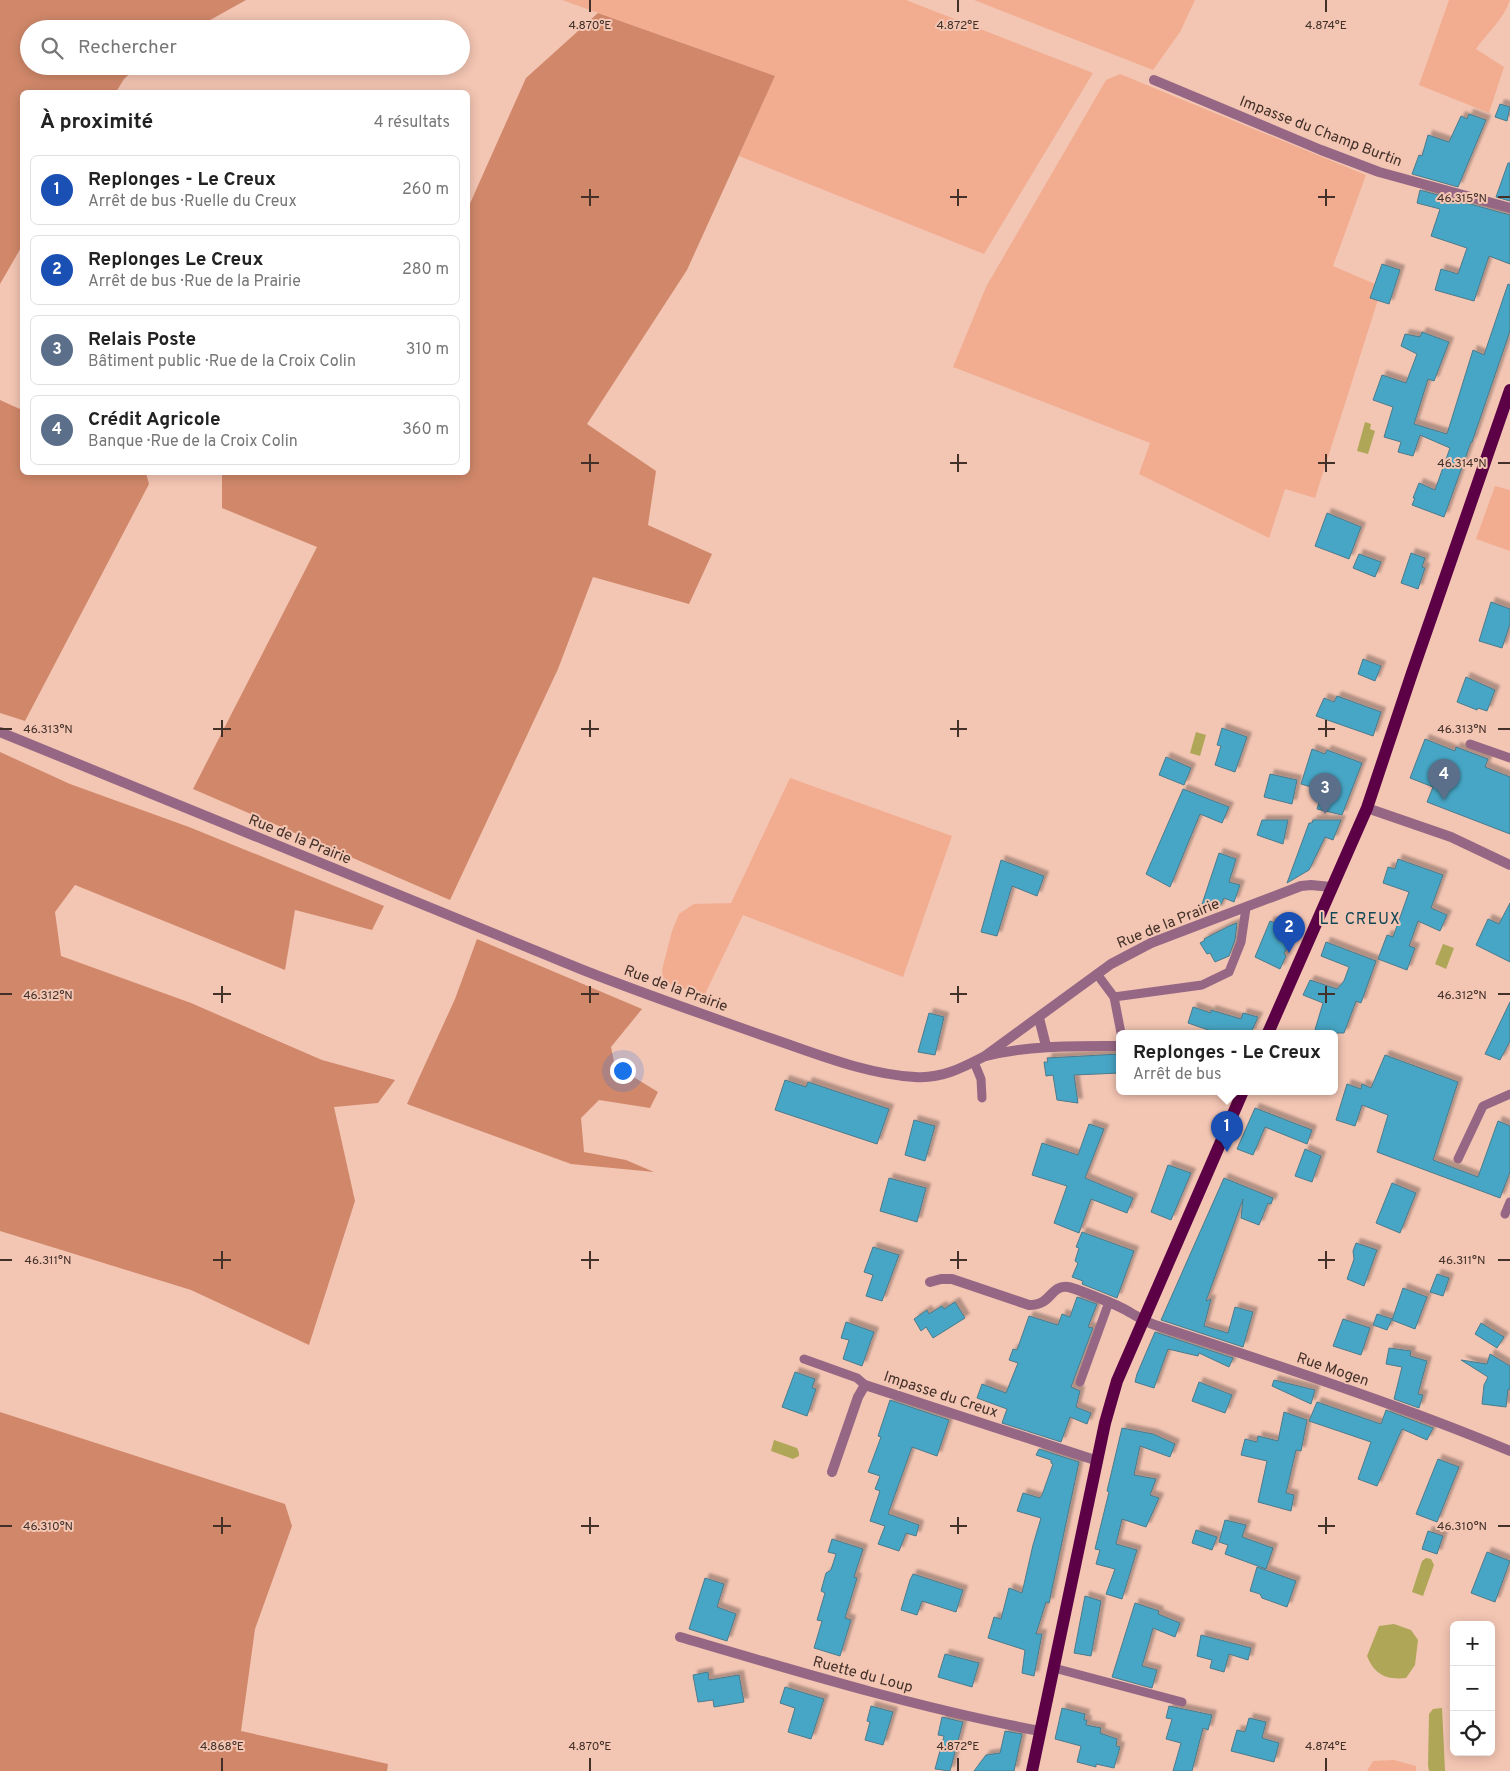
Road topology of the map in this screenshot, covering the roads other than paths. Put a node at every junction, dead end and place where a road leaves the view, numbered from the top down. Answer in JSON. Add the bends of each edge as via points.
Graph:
{"nodes":[{"id":1,"x":1154,"y":80,"type":"dead end"},
{"id":2,"x":1510,"y":208,"type":"edge"},
{"id":3,"x":1510,"y":390,"type":"edge"},
{"id":4,"x":0,"y":732,"type":"edge"},
{"id":5,"x":1470,"y":744,"type":"dead end"},
{"id":6,"x":1510,"y":758,"type":"edge"},
{"id":7,"x":1367,"y":808,"type":"junction"},
{"id":8,"x":1510,"y":865,"type":"edge"},
{"id":9,"x":1332,"y":887,"type":"junction"},
{"id":10,"x":1246,"y":908,"type":"junction"},
{"id":11,"x":1097,"y":974,"type":"junction"},
{"id":12,"x":1114,"y":998,"type":"junction"},
{"id":13,"x":1039,"y":1018,"type":"junction"},
{"id":14,"x":1120,"y":1030,"type":"edge"},
{"id":15,"x":1269,"y":1030,"type":"edge"},
{"id":16,"x":1046,"y":1046,"type":"junction"},
{"id":17,"x":1116,"y":1046,"type":"edge"},
{"id":18,"x":985,"y":1056,"type":"junction"},
{"id":19,"x":974,"y":1062,"type":"junction"},
{"id":20,"x":1510,"y":1094,"type":"edge"},
{"id":21,"x":1241,"y":1095,"type":"edge"},
{"id":22,"x":982,"y":1098,"type":"dead end"},
{"id":23,"x":1458,"y":1159,"type":"dead end"},
{"id":24,"x":1510,"y":1202,"type":"edge"},
{"id":25,"x":1505,"y":1214,"type":"dead end"},
{"id":26,"x":930,"y":1282,"type":"dead end"},
{"id":27,"x":1109,"y":1302,"type":"junction"},
{"id":28,"x":1143,"y":1321,"type":"junction"},
{"id":29,"x":804,"y":1359,"type":"dead end"},
{"id":30,"x":1080,"y":1382,"type":"dead end"},
{"id":31,"x":865,"y":1385,"type":"junction"},
{"id":32,"x":1510,"y":1451,"type":"edge"},
{"id":33,"x":1098,"y":1461,"type":"junction"},
{"id":34,"x":832,"y":1472,"type":"dead end"},
{"id":35,"x":680,"y":1637,"type":"dead end"},
{"id":36,"x":1054,"y":1668,"type":"junction"},
{"id":37,"x":1182,"y":1702,"type":"dead end"},
{"id":38,"x":1040,"y":1731,"type":"junction"},
{"id":39,"x":1032,"y":1771,"type":"edge"}],
"edges":[{"from":1,"to":2,"type":"street","name":"Impasse du Champ Burtin","via":[[1379,172]]},
{"from":3,"to":7,"type":"main road"},
{"from":4,"to":19,"type":"street","name":"Rue de la Prairie","via":[[642,993],[827,1058],[918,1077],[949,1073]]},
{"from":5,"to":6,"type":"lane"},
{"from":7,"to":8,"type":"street","via":[[1452,837]]},
{"from":7,"to":9,"type":"main road"},
{"from":9,"to":10,"type":"street","name":"Rue de la Prairie","via":[[1300,886]]},
{"from":9,"to":15,"type":"main road"},
{"from":10,"to":11,"type":"street","name":"Rue de la Prairie","via":[[1151,943]]},
{"from":10,"to":12,"type":"lane","via":[[1241,942],[1229,972],[1202,985]]},
{"from":11,"to":12,"type":"lane"},
{"from":11,"to":13,"type":"street","name":"Rue de la Prairie"},
{"from":12,"to":14,"type":"lane"},
{"from":13,"to":16,"type":"street"},
{"from":13,"to":18,"type":"street","name":"Rue de la Prairie"},
{"from":16,"to":17,"type":"street"},
{"from":16,"to":18,"type":"street"},
{"from":18,"to":19,"type":"street","name":"Rue de la Prairie"},
{"from":19,"to":22,"type":"lane","via":[[981,1079]]},
{"from":20,"to":23,"type":"lane","via":[[1483,1106]]},
{"from":21,"to":28,"type":"main road"},
{"from":24,"to":25,"type":"lane"},
{"from":26,"to":27,"type":"street","name":"Rue Mogen","via":[[952,1279],[1029,1304],[1046,1301],[1060,1287],[1069,1287]]},
{"from":27,"to":28,"type":"street","name":"Rue Mogen"},
{"from":27,"to":30,"type":"lane"},
{"from":28,"to":32,"type":"street","name":"Rue Mogen","via":[[1388,1404]]},
{"from":28,"to":33,"type":"main road","via":[[1117,1381]]},
{"from":29,"to":31,"type":"lane","via":[[858,1378]]},
{"from":31,"to":33,"type":"street","name":"Impasse du Creux"},
{"from":31,"to":34,"type":"street","name":"Impasse du Creux"},
{"from":33,"to":36,"type":"main road"},
{"from":35,"to":38,"type":"street","name":"Ruette du Loup","via":[[913,1703]]},
{"from":36,"to":37,"type":"lane"},
{"from":36,"to":38,"type":"main road"},
{"from":38,"to":39,"type":"main road"}]}
